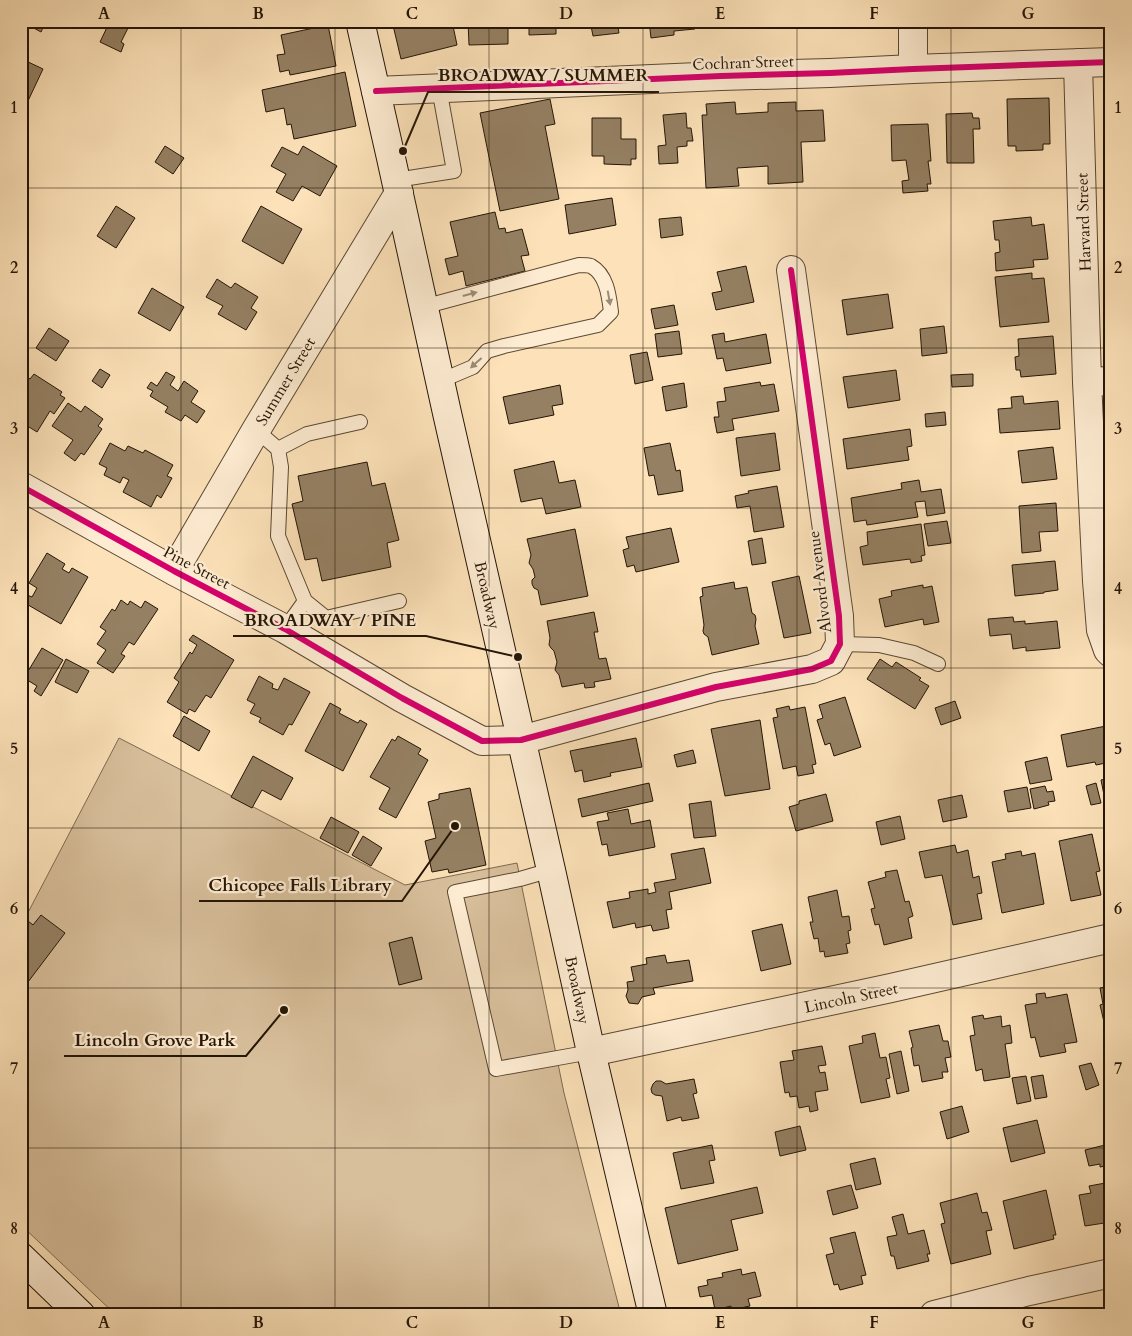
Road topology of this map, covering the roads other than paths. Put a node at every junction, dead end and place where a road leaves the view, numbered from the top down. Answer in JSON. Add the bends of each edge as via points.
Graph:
{"nodes":[{"id":1,"x":360,"y":21,"type":"edge"},
{"id":2,"x":912,"y":21,"type":"edge"},
{"id":3,"x":1111,"y":62,"type":"edge"},
{"id":4,"x":1078,"y":63,"type":"junction"},
{"id":5,"x":913,"y":69,"type":"junction"},
{"id":6,"x":439,"y":88,"type":"junction"},
{"id":7,"x":376,"y":91,"type":"junction"},
{"id":8,"x":397,"y":187,"type":"junction"},
{"id":9,"x":791,"y":270,"type":"dead end"},
{"id":10,"x":423,"y":306,"type":"junction"},
{"id":11,"x":440,"y":381,"type":"junction"},
{"id":12,"x":1099,"y":381,"type":"edge"},
{"id":13,"x":360,"y":422,"type":"dead end"},
{"id":14,"x":256,"y":430,"type":"junction"},
{"id":15,"x":278,"y":449,"type":"junction"},
{"id":16,"x":21,"y":486,"type":"edge"},
{"id":17,"x":174,"y":571,"type":"junction"},
{"id":18,"x":304,"y":601,"type":"junction"},
{"id":19,"x":399,"y":601,"type":"dead end"},
{"id":20,"x":285,"y":629,"type":"junction"},
{"id":21,"x":840,"y":644,"type":"junction"},
{"id":22,"x":1111,"y":653,"type":"edge"},
{"id":23,"x":938,"y":664,"type":"dead end"},
{"id":24,"x":521,"y":740,"type":"junction"},
{"id":25,"x":551,"y":870,"type":"junction"},
{"id":26,"x":1111,"y":938,"type":"edge"},
{"id":27,"x":591,"y":1052,"type":"junction"},
{"id":28,"x":21,"y":1257,"type":"edge"},
{"id":29,"x":1111,"y":1273,"type":"edge"},
{"id":30,"x":81,"y":1315,"type":"edge"},
{"id":31,"x":653,"y":1315,"type":"edge"},
{"id":32,"x":934,"y":1315,"type":"edge"}],
"edges":[{"from":1,"to":7,"type":"street","name":"Broadway"},
{"from":2,"to":5,"type":"street"},
{"from":3,"to":4,"type":"street","name":"Cochran Street"},
{"from":4,"to":5,"type":"street","name":"Cochran Street"},
{"from":4,"to":12,"type":"street","name":"Harvard Street"},
{"from":5,"to":6,"type":"street","name":"Cochran Street"},
{"from":6,"to":7,"type":"street","name":"Cochran Street"},
{"from":6,"to":8,"type":"lane","via":[[454,171]]},
{"from":7,"to":8,"type":"street","name":"Broadway"},
{"from":8,"to":10,"type":"street","name":"Broadway"},
{"from":8,"to":14,"type":"street","name":"Summer Street"},
{"from":9,"to":21,"type":"street","name":"Alvord Avenue","via":[[839,616]]},
{"from":10,"to":11,"type":"street","name":"Broadway"},
{"from":10,"to":11,"type":"lane","one_way":true,"via":[[579,265],[590,266],[602,276],[609,294],[611,312],[598,325],[487,351],[472,367]]},
{"from":11,"to":24,"type":"street","name":"Broadway"},
{"from":12,"to":22,"type":"street","name":"Harvard Street","via":[[1096,581],[1101,630]]},
{"from":13,"to":15,"type":"lane","via":[[307,434]]},
{"from":14,"to":15,"type":"lane"},
{"from":14,"to":17,"type":"street","name":"Summer Street"},
{"from":15,"to":18,"type":"lane","via":[[281,467],[278,536]]},
{"from":16,"to":17,"type":"street","name":"Pine Street"},
{"from":17,"to":20,"type":"street","name":"Pine Street"},
{"from":18,"to":19,"type":"lane","via":[[326,618]]},
{"from":18,"to":20,"type":"lane"},
{"from":20,"to":24,"type":"street","name":"Pine Street","via":[[482,741]]},
{"from":21,"to":23,"type":"lane","via":[[914,652]]},
{"from":21,"to":24,"type":"street","name":"Alvord Avenue","via":[[832,661],[812,669],[716,687]]},
{"from":24,"to":25,"type":"street","name":"Broadway"},
{"from":25,"to":27,"type":"street","name":"Broadway"},
{"from":25,"to":27,"type":"lane","via":[[455,892],[496,1069]]},
{"from":26,"to":27,"type":"street","name":"Lincoln Street"},
{"from":27,"to":31,"type":"street","name":"Broadway"},
{"from":28,"to":30,"type":"street"},
{"from":29,"to":32,"type":"street"}]}
